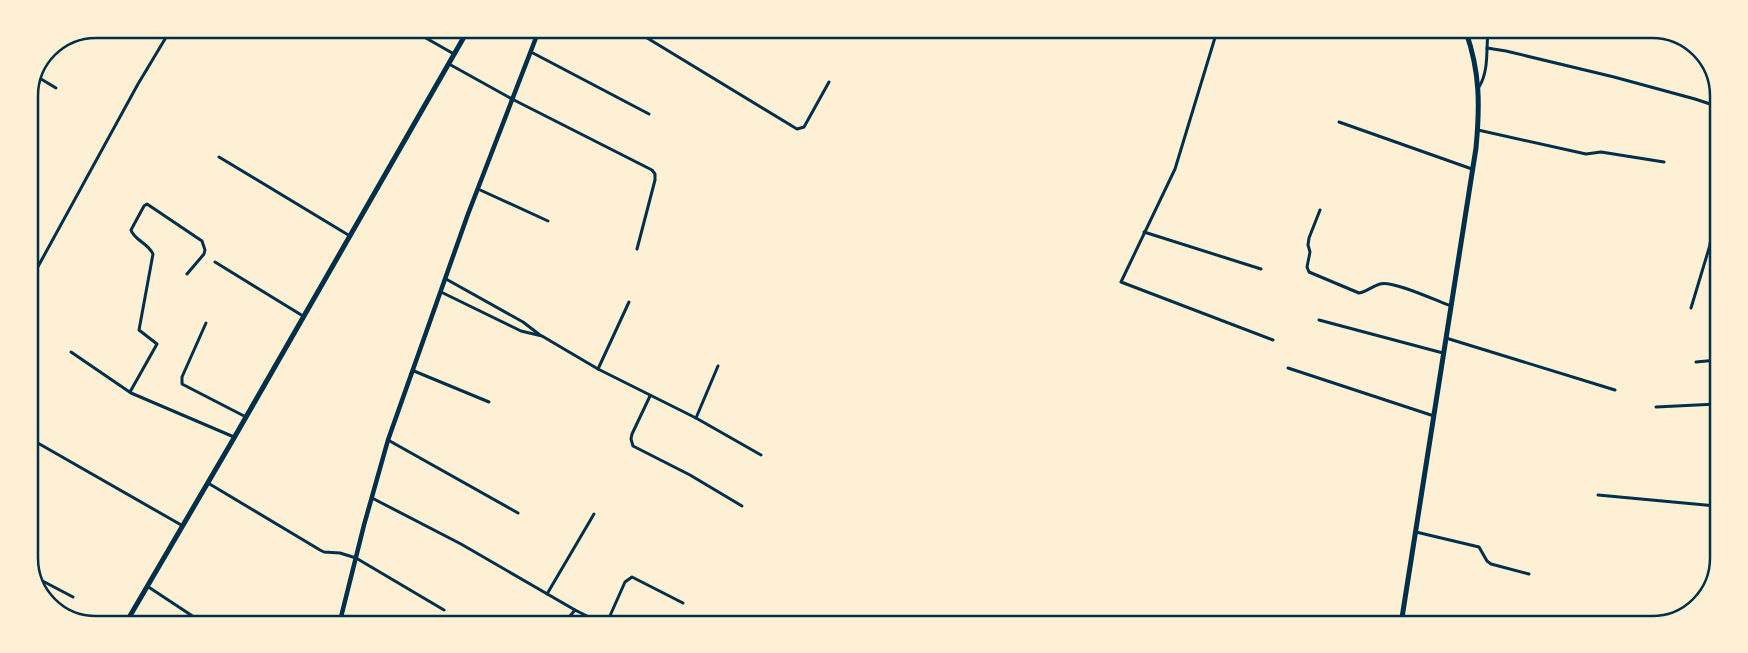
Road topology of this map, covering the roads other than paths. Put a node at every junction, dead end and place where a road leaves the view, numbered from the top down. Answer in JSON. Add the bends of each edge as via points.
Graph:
{"nodes":[{"id":1,"x":166,"y":38,"type":"edge"},
{"id":2,"x":425,"y":38,"type":"edge"},
{"id":3,"x":463,"y":38,"type":"edge"},
{"id":4,"x":536,"y":38,"type":"edge"},
{"id":5,"x":647,"y":38,"type":"edge"},
{"id":6,"x":1215,"y":38,"type":"edge"},
{"id":7,"x":1468,"y":38,"type":"edge"},
{"id":8,"x":1488,"y":38,"type":"edge"},
{"id":9,"x":1487,"y":48,"type":"junction"},
{"id":10,"x":531,"y":52,"type":"junction"},
{"id":11,"x":454,"y":54,"type":"junction"},
{"id":12,"x":448,"y":63,"type":"junction"},
{"id":13,"x":40,"y":79,"type":"edge"},
{"id":14,"x":829,"y":82,"type":"dead end"},
{"id":15,"x":1479,"y":87,"type":"junction"},
{"id":16,"x":56,"y":88,"type":"dead end"},
{"id":17,"x":512,"y":99,"type":"junction"},
{"id":18,"x":1710,"y":104,"type":"edge"},
{"id":19,"x":649,"y":114,"type":"dead end"},
{"id":20,"x":1339,"y":122,"type":"dead end"},
{"id":21,"x":1478,"y":130,"type":"junction"},
{"id":22,"x":219,"y":157,"type":"dead end"},
{"id":23,"x":1664,"y":162,"type":"dead end"},
{"id":24,"x":1473,"y":169,"type":"junction"},
{"id":25,"x":478,"y":189,"type":"junction"},
{"id":26,"x":1320,"y":210,"type":"dead end"},
{"id":27,"x":548,"y":220,"type":"dead end"},
{"id":28,"x":1144,"y":232,"type":"junction"},
{"id":29,"x":350,"y":236,"type":"junction"},
{"id":30,"x":1710,"y":245,"type":"edge"},
{"id":31,"x":637,"y":249,"type":"dead end"},
{"id":32,"x":216,"y":262,"type":"dead end"},
{"id":33,"x":38,"y":267,"type":"edge"},
{"id":34,"x":1261,"y":269,"type":"dead end"},
{"id":35,"x":187,"y":274,"type":"dead end"},
{"id":36,"x":446,"y":280,"type":"junction"},
{"id":37,"x":440,"y":292,"type":"junction"},
{"id":38,"x":629,"y":302,"type":"dead end"},
{"id":39,"x":1451,"y":306,"type":"junction"},
{"id":40,"x":1691,"y":308,"type":"dead end"},
{"id":41,"x":303,"y":316,"type":"junction"},
{"id":42,"x":1319,"y":320,"type":"dead end"},
{"id":43,"x":206,"y":323,"type":"dead end"},
{"id":44,"x":542,"y":336,"type":"junction"},
{"id":45,"x":1446,"y":338,"type":"junction"},
{"id":46,"x":1273,"y":340,"type":"dead end"},
{"id":47,"x":71,"y":352,"type":"dead end"},
{"id":48,"x":1443,"y":353,"type":"junction"},
{"id":49,"x":1710,"y":361,"type":"edge"},
{"id":50,"x":1696,"y":362,"type":"dead end"},
{"id":51,"x":718,"y":366,"type":"dead end"},
{"id":52,"x":1288,"y":368,"type":"dead end"},
{"id":53,"x":598,"y":369,"type":"junction"},
{"id":54,"x":414,"y":372,"type":"junction"},
{"id":55,"x":1615,"y":390,"type":"dead end"},
{"id":56,"x":130,"y":392,"type":"junction"},
{"id":57,"x":650,"y":396,"type":"junction"},
{"id":58,"x":489,"y":402,"type":"dead end"},
{"id":59,"x":1710,"y":404,"type":"edge"},
{"id":60,"x":1656,"y":407,"type":"dead end"},
{"id":61,"x":1434,"y":416,"type":"junction"},
{"id":62,"x":246,"y":417,"type":"junction"},
{"id":63,"x":696,"y":418,"type":"junction"},
{"id":64,"x":234,"y":438,"type":"junction"},
{"id":65,"x":388,"y":440,"type":"junction"},
{"id":66,"x":38,"y":443,"type":"edge"},
{"id":67,"x":761,"y":455,"type":"dead end"},
{"id":68,"x":208,"y":483,"type":"junction"},
{"id":69,"x":1598,"y":495,"type":"dead end"},
{"id":70,"x":372,"y":498,"type":"junction"},
{"id":71,"x":1710,"y":505,"type":"edge"},
{"id":72,"x":742,"y":506,"type":"dead end"},
{"id":73,"x":518,"y":514,"type":"dead end"},
{"id":74,"x":594,"y":514,"type":"dead end"},
{"id":75,"x":183,"y":526,"type":"junction"},
{"id":76,"x":1416,"y":532,"type":"junction"},
{"id":77,"x":356,"y":558,"type":"junction"},
{"id":78,"x":1529,"y":574,"type":"dead end"},
{"id":79,"x":42,"y":581,"type":"edge"},
{"id":80,"x":147,"y":586,"type":"junction"},
{"id":81,"x":547,"y":594,"type":"junction"},
{"id":82,"x":72,"y":597,"type":"dead end"},
{"id":83,"x":683,"y":603,"type":"dead end"},
{"id":84,"x":444,"y":610,"type":"dead end"},
{"id":85,"x":574,"y":610,"type":"junction"},
{"id":86,"x":130,"y":616,"type":"edge"},
{"id":87,"x":192,"y":616,"type":"edge"},
{"id":88,"x":341,"y":616,"type":"edge"},
{"id":89,"x":570,"y":616,"type":"edge"},
{"id":90,"x":586,"y":616,"type":"edge"},
{"id":91,"x":610,"y":616,"type":"edge"},
{"id":92,"x":1402,"y":616,"type":"edge"}],
"edges":[{"from":1,"to":33,"type":"street"},
{"from":2,"to":11,"type":"street"},
{"from":3,"to":11,"type":"main road"},
{"from":4,"to":10,"type":"street"},
{"from":5,"to":14,"type":"street","via":[[797,129],[804,127]]},
{"from":6,"to":28,"type":"street","via":[[1175,169]]},
{"from":7,"to":15,"type":"main road"},
{"from":8,"to":9,"type":"street"},
{"from":9,"to":15,"type":"street","via":[[1484,77]]},
{"from":9,"to":18,"type":"street"},
{"from":10,"to":17,"type":"street"},
{"from":10,"to":19,"type":"street"},
{"from":11,"to":12,"type":"main road"},
{"from":12,"to":17,"type":"street"},
{"from":12,"to":29,"type":"main road"},
{"from":13,"to":16,"type":"street"},
{"from":15,"to":21,"type":"main road"},
{"from":17,"to":25,"type":"street"},
{"from":17,"to":31,"type":"street","via":[[652,170],[655,180]]},
{"from":20,"to":24,"type":"street"},
{"from":21,"to":23,"type":"street","via":[[1586,154],[1601,152]]},
{"from":21,"to":24,"type":"main road"},
{"from":22,"to":29,"type":"street"},
{"from":24,"to":39,"type":"main road"},
{"from":25,"to":27,"type":"street"},
{"from":25,"to":36,"type":"street"},
{"from":26,"to":39,"type":"street","via":[[1308,244],[1308,267],[1312,275],[1359,293],[1381,283],[1394,284]]},
{"from":28,"to":34,"type":"street"},
{"from":28,"to":46,"type":"street","via":[[1121,282]]},
{"from":29,"to":41,"type":"main road"},
{"from":30,"to":40,"type":"street"},
{"from":32,"to":41,"type":"street"},
{"from":35,"to":56,"type":"street","via":[[204,254],[202,242],[147,204],[131,230],[153,254],[139,330],[157,344]]},
{"from":36,"to":37,"type":"street"},
{"from":36,"to":44,"type":"street","via":[[523,322]]},
{"from":37,"to":44,"type":"street","via":[[520,331]]},
{"from":37,"to":54,"type":"street"},
{"from":38,"to":53,"type":"street"},
{"from":39,"to":45,"type":"main road"},
{"from":41,"to":62,"type":"main road"},
{"from":42,"to":48,"type":"street"},
{"from":43,"to":62,"type":"street","via":[[182,377],[182,384]]},
{"from":44,"to":53,"type":"street"},
{"from":45,"to":48,"type":"main road"},
{"from":45,"to":55,"type":"street"},
{"from":47,"to":56,"type":"street"},
{"from":48,"to":61,"type":"main road"},
{"from":49,"to":50,"type":"street"},
{"from":51,"to":63,"type":"street"},
{"from":52,"to":61,"type":"street"},
{"from":53,"to":57,"type":"street"},
{"from":54,"to":58,"type":"street"},
{"from":54,"to":65,"type":"street"},
{"from":56,"to":64,"type":"street"},
{"from":57,"to":63,"type":"street"},
{"from":57,"to":72,"type":"street","via":[[631,443]]},
{"from":59,"to":60,"type":"street"},
{"from":61,"to":76,"type":"main road"},
{"from":62,"to":64,"type":"main road"},
{"from":63,"to":67,"type":"street"},
{"from":64,"to":68,"type":"main road"},
{"from":65,"to":70,"type":"street"},
{"from":65,"to":73,"type":"street"},
{"from":66,"to":75,"type":"street"},
{"from":68,"to":75,"type":"main road"},
{"from":68,"to":77,"type":"street","via":[[320,550]]},
{"from":69,"to":71,"type":"street"},
{"from":70,"to":77,"type":"street"},
{"from":70,"to":81,"type":"street"},
{"from":74,"to":81,"type":"street"},
{"from":75,"to":80,"type":"main road"},
{"from":76,"to":78,"type":"street","via":[[1479,546],[1491,564]]},
{"from":76,"to":92,"type":"main road"},
{"from":77,"to":84,"type":"street"},
{"from":77,"to":88,"type":"street"},
{"from":79,"to":82,"type":"street"},
{"from":80,"to":86,"type":"main road"},
{"from":80,"to":87,"type":"street"},
{"from":81,"to":85,"type":"street"},
{"from":83,"to":91,"type":"street","via":[[632,577],[625,582]]},
{"from":85,"to":89,"type":"street"},
{"from":85,"to":90,"type":"street"}]}
